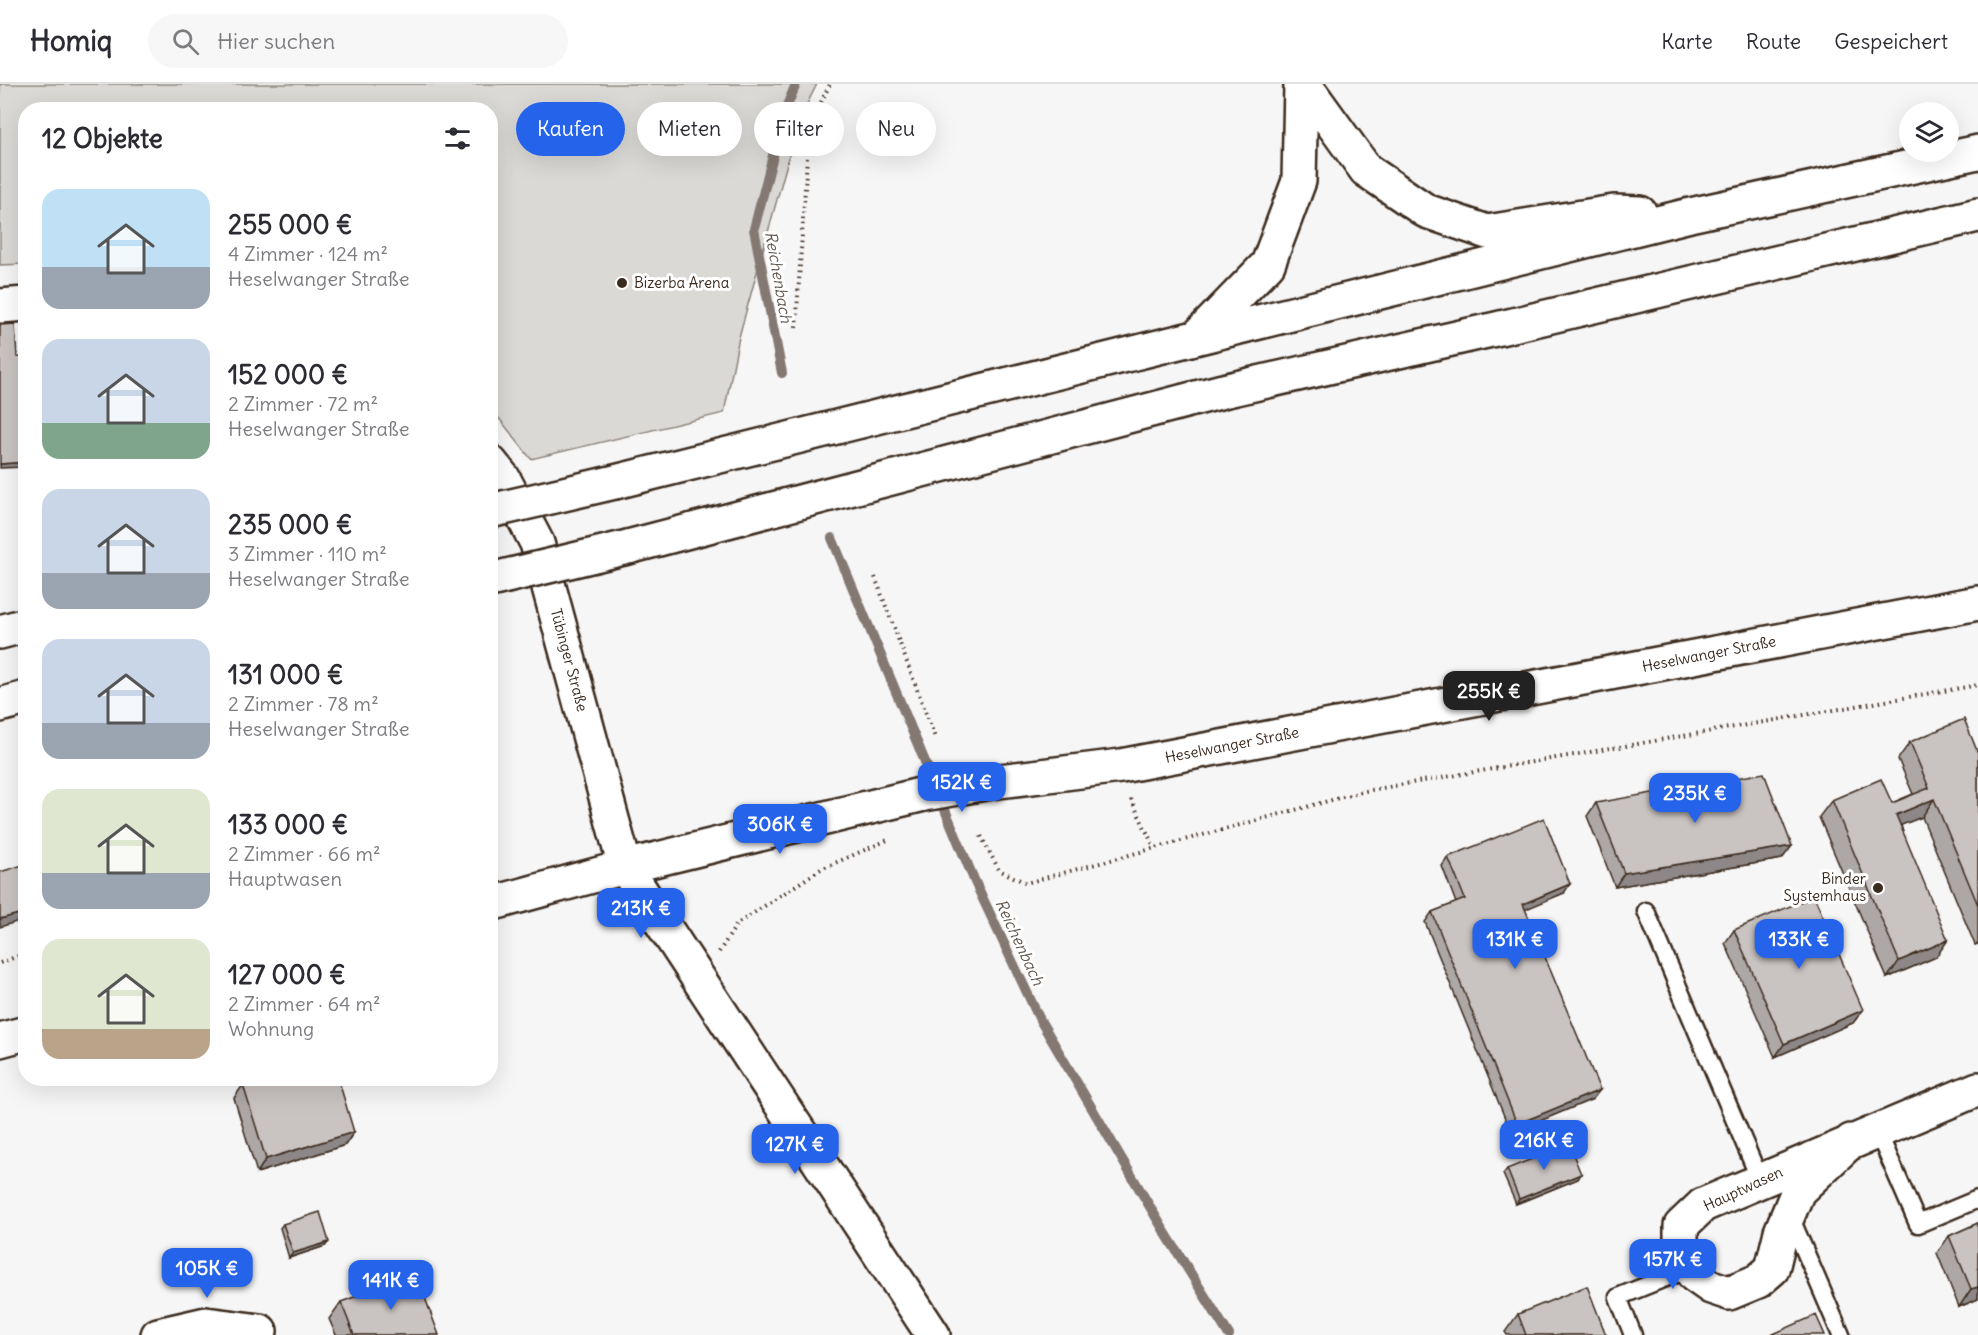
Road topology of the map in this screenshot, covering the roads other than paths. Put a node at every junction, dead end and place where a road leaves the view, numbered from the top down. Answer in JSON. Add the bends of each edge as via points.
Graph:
{"nodes":[{"id":1,"x":1302,"y":84,"type":"edge"},
{"id":2,"x":1978,"y":152,"type":"edge"},
{"id":3,"x":1690,"y":215,"type":"junction"},
{"id":4,"x":1978,"y":215,"type":"edge"},
{"id":5,"x":18,"y":305,"type":"edge"},
{"id":6,"x":0,"y":306,"type":"edge"},
{"id":7,"x":1197,"y":337,"type":"junction"},
{"id":8,"x":498,"y":472,"type":"edge"},
{"id":9,"x":498,"y":509,"type":"edge"},
{"id":10,"x":498,"y":578,"type":"edge"},
{"id":11,"x":1978,"y":603,"type":"edge"},
{"id":12,"x":18,"y":628,"type":"edge"},
{"id":13,"x":0,"y":632,"type":"edge"},
{"id":14,"x":18,"y":700,"type":"edge"},
{"id":15,"x":0,"y":705,"type":"edge"},
{"id":16,"x":625,"y":867,"type":"junction"},
{"id":17,"x":498,"y":902,"type":"edge"},
{"id":18,"x":1646,"y":911,"type":"dead end"},
{"id":19,"x":18,"y":1035,"type":"edge"},
{"id":20,"x":0,"y":1040,"type":"edge"},
{"id":21,"x":1978,"y":1089,"type":"edge"},
{"id":22,"x":1864,"y":1135,"type":"junction"},
{"id":23,"x":1760,"y":1180,"type":"junction"},
{"id":24,"x":1978,"y":1199,"type":"edge"},
{"id":25,"x":1789,"y":1213,"type":"junction"},
{"id":26,"x":1690,"y":1268,"type":"junction"},
{"id":27,"x":260,"y":1331,"type":"dead end"},
{"id":28,"x":158,"y":1335,"type":"edge"},
{"id":29,"x":933,"y":1335,"type":"edge"},
{"id":30,"x":1633,"y":1335,"type":"edge"},
{"id":31,"x":1841,"y":1335,"type":"edge"}],
"edges":[{"from":1,"to":3,"type":"main road","via":[[1366,170],[1426,211],[1487,232],[1614,212]]},
{"from":1,"to":7,"type":"main road","via":[[1299,181],[1268,264]]},
{"from":2,"to":3,"type":"main road"},
{"from":3,"to":7,"type":"main road"},
{"from":4,"to":10,"type":"main road","bridge":true,"via":[[1224,391]]},
{"from":5,"to":6,"type":"main road"},
{"from":7,"to":9,"type":"main road","bridge":true},
{"from":8,"to":16,"type":"main road","name":"Tübinger Straße","via":[[537,543]]},
{"from":11,"to":16,"type":"main road","name":"Heselwanger Straße","bridge":true,"via":[[1121,766],[924,794]]},
{"from":12,"to":13,"type":"main road"},
{"from":14,"to":15,"type":"main road"},
{"from":16,"to":17,"type":"main road","name":"Heselwanger Straße"},
{"from":16,"to":29,"type":"main road","name":"Tübinger Straße"},
{"from":18,"to":23,"type":"lane"},
{"from":19,"to":20,"type":"main road"},
{"from":21,"to":22,"type":"main road","name":"Hauptwasen"},
{"from":22,"to":23,"type":"main road","name":"Hauptwasen"},
{"from":22,"to":24,"type":"lane","via":[[1918,1224]]},
{"from":22,"to":25,"type":"main road","name":"Hauptwasen","via":[[1798,1191]]},
{"from":23,"to":26,"type":"main road","name":"Hauptwasen","via":[[1703,1205],[1681,1226],[1681,1248]]},
{"from":25,"to":26,"type":"main road","name":"Hauptwasen","via":[[1772,1269],[1758,1281],[1729,1293],[1711,1287]]},
{"from":25,"to":31,"type":"lane"},
{"from":26,"to":30,"type":"lane","via":[[1618,1298]]},
{"from":27,"to":28,"type":"main road","via":[[206,1324]]}]}
